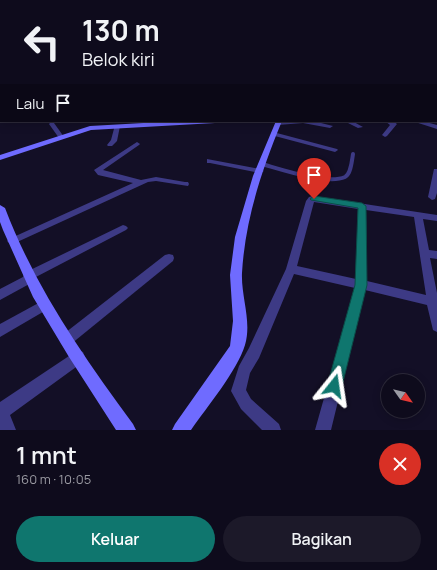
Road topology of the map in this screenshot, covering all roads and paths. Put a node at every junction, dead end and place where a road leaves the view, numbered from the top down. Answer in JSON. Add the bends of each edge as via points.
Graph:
{"nodes":[{"id":1,"x":174,"y":122,"type":"edge"},
{"id":2,"x":298,"y":122,"type":"edge"},
{"id":3,"x":308,"y":122,"type":"edge"},
{"id":4,"x":349,"y":122,"type":"edge"},
{"id":5,"x":390,"y":122,"type":"edge"},
{"id":6,"x":420,"y":122,"type":"edge"},
{"id":7,"x":134,"y":123,"type":"edge"},
{"id":8,"x":52,"y":124,"type":"dead end"},
{"id":9,"x":117,"y":126,"type":"junction"},
{"id":10,"x":277,"y":126,"type":"edge"},
{"id":11,"x":330,"y":126,"type":"dead end"},
{"id":12,"x":360,"y":127,"type":"dead end"},
{"id":13,"x":437,"y":127,"type":"edge"},
{"id":14,"x":385,"y":135,"type":"dead end"},
{"id":15,"x":61,"y":137,"type":"junction"},
{"id":16,"x":137,"y":144,"type":"dead end"},
{"id":17,"x":110,"y":145,"type":"dead end"},
{"id":18,"x":335,"y":150,"type":"dead end"},
{"id":19,"x":353,"y":154,"type":"dead end"},
{"id":20,"x":0,"y":158,"type":"edge"},
{"id":21,"x":210,"y":161,"type":"dead end"},
{"id":22,"x":261,"y":168,"type":"junction"},
{"id":23,"x":437,"y":171,"type":"edge"},
{"id":24,"x":141,"y":182,"type":"junction"},
{"id":25,"x":185,"y":184,"type":"dead end"},
{"id":26,"x":432,"y":197,"type":"dead end"},
{"id":27,"x":362,"y":206,"type":"junction"},
{"id":28,"x":0,"y":208,"type":"edge"},
{"id":29,"x":418,"y":215,"type":"junction"},
{"id":30,"x":437,"y":218,"type":"edge"},
{"id":31,"x":123,"y":228,"type":"dead end"},
{"id":32,"x":12,"y":241,"type":"junction"},
{"id":33,"x":424,"y":253,"type":"junction"},
{"id":34,"x":437,"y":255,"type":"edge"},
{"id":35,"x":169,"y":258,"type":"dead end"},
{"id":36,"x":291,"y":269,"type":"junction"},
{"id":37,"x":29,"y":278,"type":"junction"},
{"id":38,"x":361,"y":285,"type":"junction"},
{"id":39,"x":0,"y":295,"type":"edge"},
{"id":40,"x":434,"y":301,"type":"edge"},
{"id":41,"x":44,"y":305,"type":"junction"},
{"id":42,"x":437,"y":326,"type":"edge"},
{"id":43,"x":0,"y":331,"type":"edge"},
{"id":44,"x":66,"y":340,"type":"junction"},
{"id":45,"x":78,"y":358,"type":"junction"},
{"id":46,"x":0,"y":411,"type":"edge"},
{"id":47,"x":121,"y":428,"type":"edge"},
{"id":48,"x":8,"y":430,"type":"edge"},
{"id":49,"x":181,"y":430,"type":"edge"},
{"id":50,"x":273,"y":430,"type":"edge"},
{"id":51,"x":323,"y":430,"type":"edge"}],
"edges":[{"from":1,"to":7,"type":"street"},
{"from":2,"to":10,"type":"street"},
{"from":3,"to":11,"type":"street"},
{"from":4,"to":12,"type":"street"},
{"from":5,"to":14,"type":"street","via":[[394,124]]},
{"from":6,"to":13,"type":"street"},
{"from":7,"to":9,"type":"street"},
{"from":8,"to":15,"type":"street"},
{"from":9,"to":15,"type":"street","via":[[90,128]]},
{"from":9,"to":17,"type":"street"},
{"from":10,"to":18,"type":"street"},
{"from":10,"to":22,"type":"street"},
{"from":15,"to":20,"type":"street"},
{"from":16,"to":24,"type":"street","via":[[98,170]]},
{"from":19,"to":22,"type":"lane","via":[[345,177],[311,178]]},
{"from":21,"to":22,"type":"street"},
{"from":22,"to":49,"type":"street","via":[[246,213],[240,242],[236,275],[240,332],[237,347]]},
{"from":23,"to":26,"type":"street"},
{"from":24,"to":25,"type":"street","via":[[156,179]]},
{"from":24,"to":32,"type":"street"},
{"from":27,"to":29,"type":"street"},
{"from":27,"to":36,"type":"street","via":[[311,200]]},
{"from":27,"to":38,"type":"street"},
{"from":28,"to":32,"type":"street"},
{"from":29,"to":30,"type":"street"},
{"from":29,"to":33,"type":"street"},
{"from":31,"to":37,"type":"street"},
{"from":32,"to":37,"type":"street"},
{"from":33,"to":34,"type":"street"},
{"from":33,"to":40,"type":"street"},
{"from":35,"to":44,"type":"street"},
{"from":36,"to":38,"type":"street"},
{"from":36,"to":50,"type":"street","via":[[254,353],[246,365],[238,392],[246,404]]},
{"from":37,"to":39,"type":"street"},
{"from":37,"to":41,"type":"street"},
{"from":38,"to":40,"type":"street"},
{"from":38,"to":51,"type":"street"},
{"from":40,"to":42,"type":"street"},
{"from":41,"to":43,"type":"street"},
{"from":41,"to":44,"type":"street"},
{"from":44,"to":45,"type":"street"},
{"from":45,"to":46,"type":"street"},
{"from":45,"to":47,"type":"street"},
{"from":46,"to":48,"type":"street"}]}
